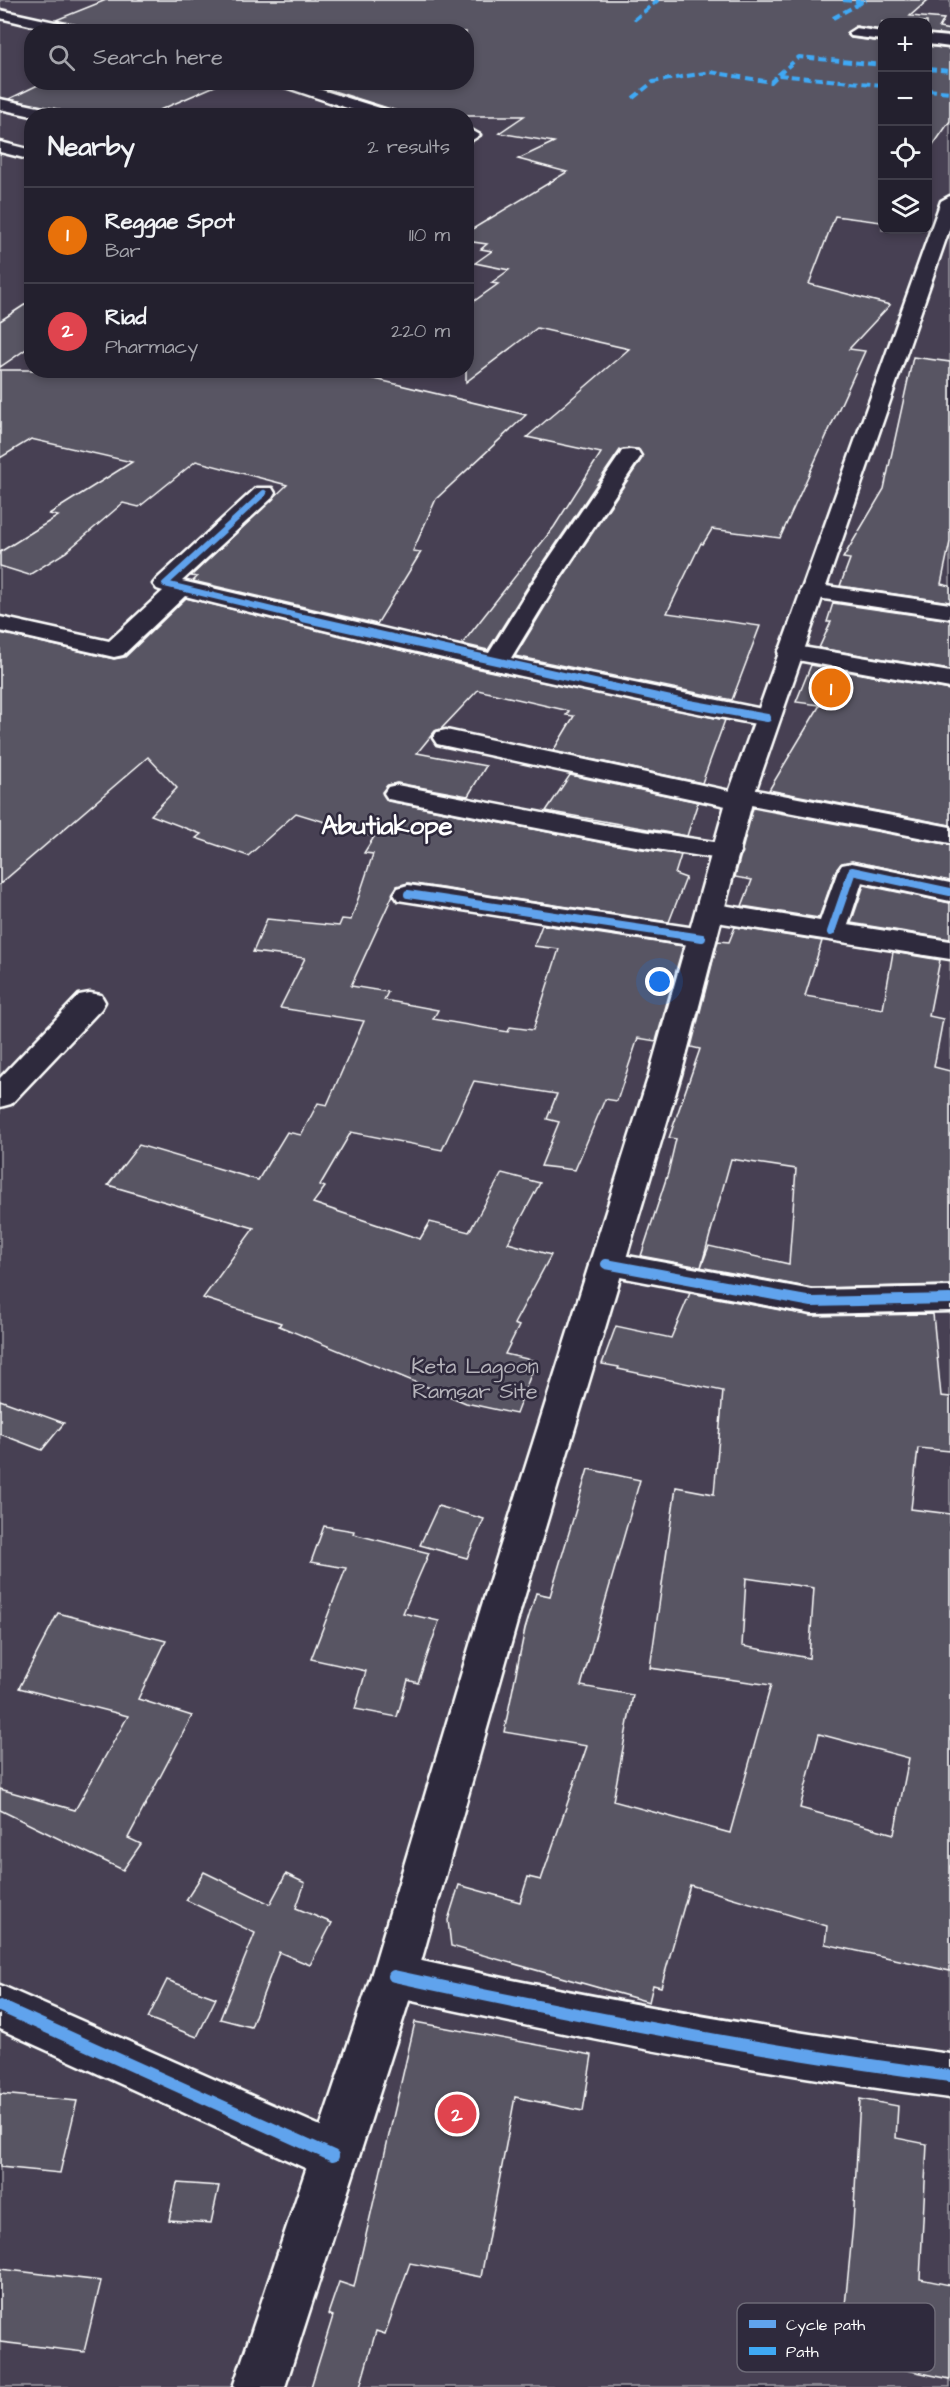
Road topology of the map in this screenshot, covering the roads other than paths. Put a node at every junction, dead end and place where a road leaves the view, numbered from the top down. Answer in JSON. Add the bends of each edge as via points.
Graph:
{"nodes":[{"id":1,"x":0,"y":14,"type":"edge"},
{"id":2,"x":45,"y":24,"type":"edge"},
{"id":3,"x":856,"y":33,"type":"dead end"},
{"id":4,"x":878,"y":36,"type":"edge"},
{"id":5,"x":932,"y":40,"type":"edge"},
{"id":6,"x":950,"y":42,"type":"edge"},
{"id":7,"x":304,"y":90,"type":"edge"},
{"id":8,"x":0,"y":105,"type":"edge"},
{"id":9,"x":364,"y":108,"type":"edge"},
{"id":10,"x":24,"y":110,"type":"edge"},
{"id":11,"x":0,"y":147,"type":"edge"},
{"id":12,"x":24,"y":153,"type":"edge"},
{"id":13,"x":950,"y":201,"type":"edge"},
{"id":14,"x":630,"y":456,"type":"dead end"},
{"id":15,"x":264,"y":493,"type":"dead end"},
{"id":16,"x":180,"y":588,"type":"junction"},
{"id":17,"x":812,"y":591,"type":"junction"},
{"id":18,"x":950,"y":611,"type":"edge"},
{"id":19,"x":0,"y":624,"type":"edge"},
{"id":20,"x":790,"y":652,"type":"junction"},
{"id":21,"x":497,"y":661,"type":"junction"},
{"id":22,"x":950,"y":680,"type":"edge"},
{"id":23,"x":767,"y":718,"type":"junction"},
{"id":24,"x":446,"y":738,"type":"dead end"},
{"id":25,"x":397,"y":793,"type":"dead end"},
{"id":26,"x":741,"y":798,"type":"junction"},
{"id":27,"x":950,"y":835,"type":"edge"},
{"id":28,"x":727,"y":852,"type":"junction"},
{"id":29,"x":950,"y":892,"type":"edge"},
{"id":30,"x":408,"y":894,"type":"dead end"},
{"id":31,"x":706,"y":925,"type":"junction"},
{"id":32,"x":831,"y":932,"type":"junction"},
{"id":33,"x":950,"y":950,"type":"edge"},
{"id":34,"x":90,"y":1002,"type":"dead end"},
{"id":35,"x":0,"y":1097,"type":"edge"},
{"id":36,"x":606,"y":1264,"type":"junction"},
{"id":37,"x":950,"y":1299,"type":"edge"},
{"id":38,"x":394,"y":1976,"type":"junction"},
{"id":39,"x":0,"y":2006,"type":"edge"},
{"id":40,"x":950,"y":2076,"type":"edge"},
{"id":41,"x":333,"y":2156,"type":"junction"},
{"id":42,"x":259,"y":2387,"type":"edge"}],
"edges":[{"from":1,"to":2,"type":"street"},
{"from":3,"to":4,"type":"street"},
{"from":5,"to":6,"type":"street"},
{"from":7,"to":9,"type":"street"},
{"from":8,"to":10,"type":"street"},
{"from":11,"to":12,"type":"street"},
{"from":13,"to":17,"type":"street"},
{"from":14,"to":21,"type":"street"},
{"from":15,"to":16,"type":"street","via":[[165,584]]},
{"from":16,"to":19,"type":"street","via":[[114,650]]},
{"from":16,"to":21,"type":"street","via":[[286,616]]},
{"from":17,"to":18,"type":"street"},
{"from":17,"to":20,"type":"street"},
{"from":20,"to":22,"type":"street"},
{"from":20,"to":23,"type":"street"},
{"from":21,"to":23,"type":"street"},
{"from":23,"to":26,"type":"street"},
{"from":24,"to":26,"type":"street"},
{"from":25,"to":28,"type":"street"},
{"from":26,"to":27,"type":"street"},
{"from":26,"to":28,"type":"street"},
{"from":28,"to":31,"type":"street"},
{"from":29,"to":32,"type":"street","via":[[852,871]]},
{"from":30,"to":31,"type":"street"},
{"from":31,"to":32,"type":"street"},
{"from":31,"to":36,"type":"street","via":[[665,1075]]},
{"from":32,"to":33,"type":"street"},
{"from":34,"to":35,"type":"street"},
{"from":36,"to":37,"type":"street","via":[[812,1302]]},
{"from":36,"to":38,"type":"street"},
{"from":38,"to":40,"type":"street","via":[[660,2032],[862,2066]]},
{"from":38,"to":41,"type":"street"},
{"from":39,"to":41,"type":"street"},
{"from":41,"to":42,"type":"street"}]}
